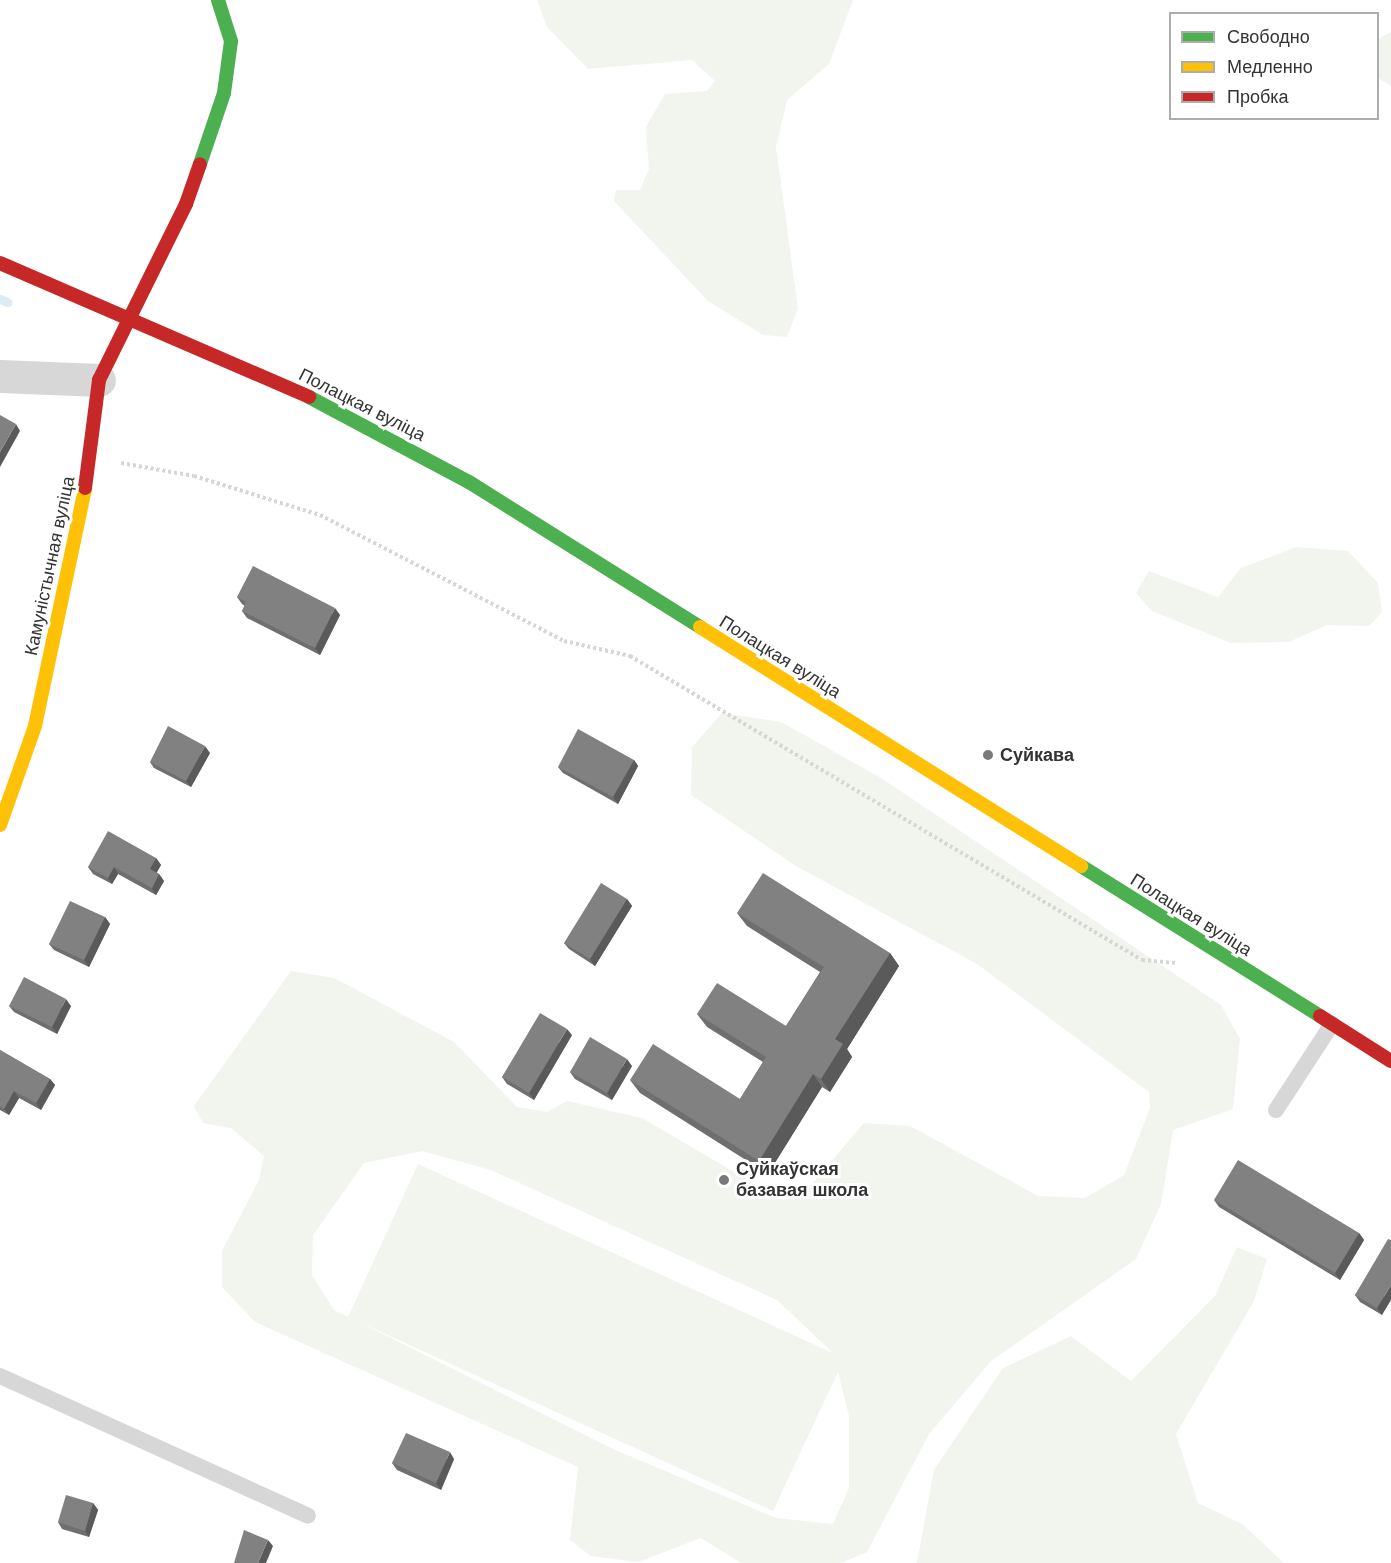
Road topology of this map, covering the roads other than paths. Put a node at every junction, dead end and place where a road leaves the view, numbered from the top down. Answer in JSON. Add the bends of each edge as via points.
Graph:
{"nodes":[{"id":1,"x":218,"y":0,"type":"edge"},
{"id":2,"x":0,"y":263,"type":"edge"},
{"id":3,"x":131,"y":316,"type":"junction"},
{"id":4,"x":0,"y":376,"type":"edge"},
{"id":5,"x":99,"y":380,"type":"junction"},
{"id":6,"x":0,"y":825,"type":"edge"},
{"id":7,"x":1332,"y":1024,"type":"junction"},
{"id":8,"x":1391,"y":1061,"type":"edge"},
{"id":9,"x":1276,"y":1110,"type":"dead end"},
{"id":10,"x":0,"y":1376,"type":"edge"},
{"id":11,"x":308,"y":1516,"type":"dead end"}],
"edges":[{"from":1,"to":3,"type":"main road","name":"Камуністычная вуліца","via":[[231,41],[224,93],[186,204]]},
{"from":2,"to":3,"type":"main road","name":"Полацкая вуліца"},
{"from":3,"to":5,"type":"main road","name":"Камуністычная вуліца"},
{"from":3,"to":7,"type":"main road","name":"Полацкая вуліца","via":[[302,393],[469,482]]},
{"from":4,"to":5,"type":"street"},
{"from":5,"to":6,"type":"main road","name":"Камуністычная вуліца","via":[[91,458],[35,726]]},
{"from":7,"to":8,"type":"main road","name":"Полацкая вуліца"},
{"from":7,"to":9,"type":"lane"},
{"from":10,"to":11,"type":"lane"}]}
